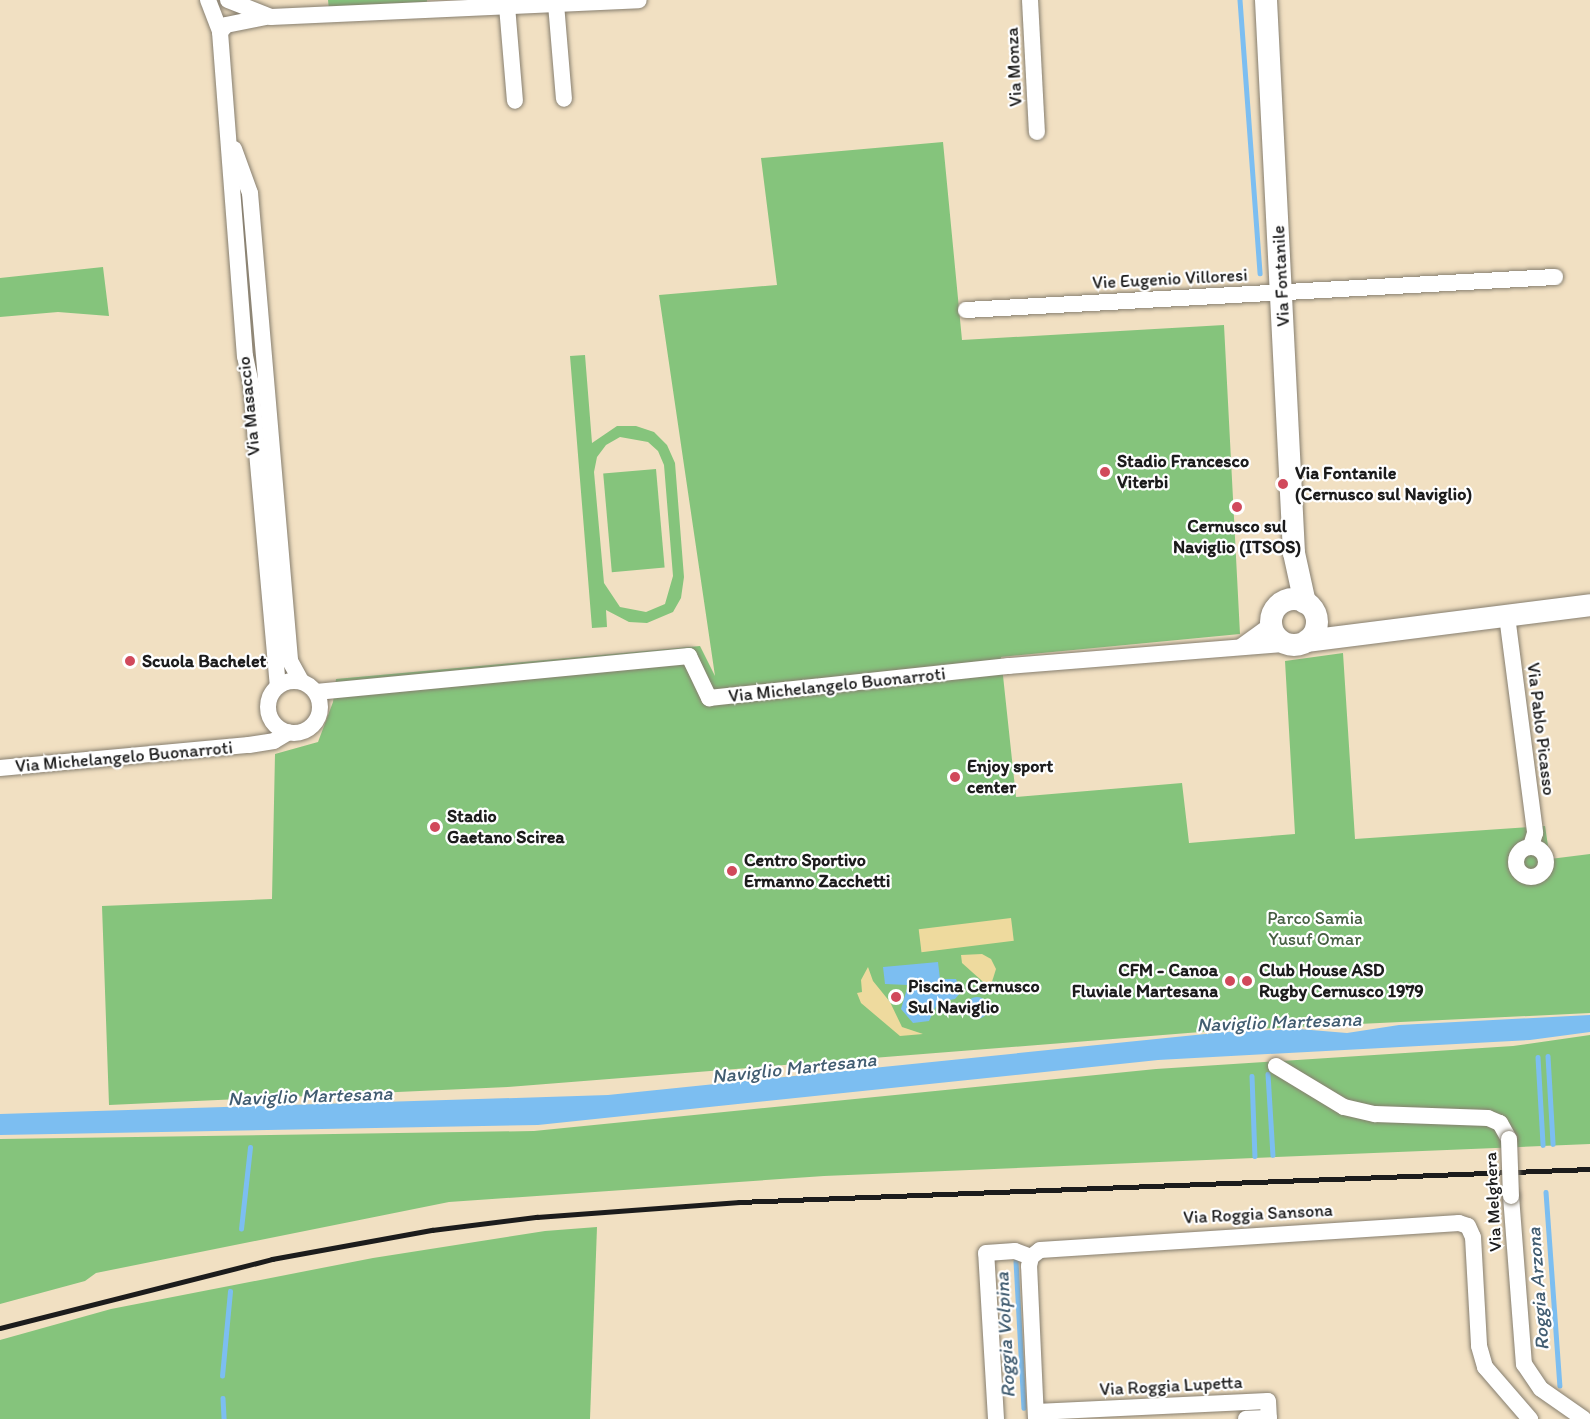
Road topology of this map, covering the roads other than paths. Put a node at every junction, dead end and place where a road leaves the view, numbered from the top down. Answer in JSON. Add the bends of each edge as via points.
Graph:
{"nodes":[{"id":1,"x":208,"y":0,"type":"edge"},
{"id":2,"x":228,"y":0,"type":"edge"},
{"id":3,"x":639,"y":0,"type":"edge"},
{"id":4,"x":1030,"y":0,"type":"edge"},
{"id":5,"x":1266,"y":0,"type":"edge"},
{"id":6,"x":556,"y":4,"type":"junction"},
{"id":7,"x":507,"y":6,"type":"junction"},
{"id":8,"x":271,"y":17,"type":"junction"},
{"id":9,"x":220,"y":32,"type":"junction"},
{"id":10,"x":564,"y":99,"type":"dead end"},
{"id":11,"x":515,"y":101,"type":"dead end"},
{"id":12,"x":226,"y":128,"type":"junction"},
{"id":13,"x":1037,"y":132,"type":"dead end"},
{"id":14,"x":1556,"y":277,"type":"dead end"},
{"id":15,"x":1282,"y":292,"type":"junction"},
{"id":16,"x":966,"y":310,"type":"dead end"},
{"id":17,"x":1295,"y":602,"type":"junction"},
{"id":18,"x":1590,"y":604,"type":"edge"},
{"id":19,"x":1507,"y":616,"type":"junction"},
{"id":20,"x":1271,"y":625,"type":"junction"},
{"id":21,"x":1312,"y":633,"type":"junction"},
{"id":22,"x":1284,"y":644,"type":"junction"},
{"id":23,"x":1241,"y":646,"type":"junction"},
{"id":24,"x":301,"y":681,"type":"junction"},
{"id":25,"x":278,"y":686,"type":"junction"},
{"id":26,"x":316,"y":692,"type":"junction"},
{"id":27,"x":272,"y":721,"type":"junction"},
{"id":28,"x":290,"y":732,"type":"junction"},
{"id":29,"x":249,"y":745,"type":"junction"},
{"id":30,"x":0,"y":768,"type":"edge"},
{"id":31,"x":1532,"y":846,"type":"dead end"},
{"id":32,"x":1276,"y":1066,"type":"dead end"},
{"id":33,"x":1037,"y":1253,"type":"junction"},
{"id":34,"x":1036,"y":1415,"type":"edge"},
{"id":35,"x":996,"y":1419,"type":"edge"},
{"id":36,"x":1246,"y":1419,"type":"edge"},
{"id":37,"x":1530,"y":1419,"type":"edge"},
{"id":38,"x":1584,"y":1419,"type":"edge"}],
"edges":[{"from":1,"to":9,"type":"street","name":"Via Masaccio"},
{"from":2,"to":8,"type":"street"},
{"from":3,"to":6,"type":"street"},
{"from":4,"to":13,"type":"street","name":"Via Monza"},
{"from":5,"to":15,"type":"street","name":"Via Fontanile"},
{"from":6,"to":7,"type":"street"},
{"from":6,"to":10,"type":"street"},
{"from":7,"to":8,"type":"street"},
{"from":7,"to":11,"type":"street"},
{"from":8,"to":9,"type":"street","via":[[244,19],[226,25]]},
{"from":9,"to":12,"type":"street","name":"Via Masaccio"},
{"from":12,"to":24,"type":"street","name":"Via Masaccio","via":[[250,193],[290,660]]},
{"from":12,"to":25,"type":"street","name":"Via Masaccio"},
{"from":14,"to":15,"type":"street","name":"Vie Eugenio Villoresi"},
{"from":15,"to":16,"type":"street","name":"Vie Eugenio Villoresi"},
{"from":15,"to":17,"type":"street","name":"Via Fontanile"},
{"from":17,"to":20,"type":"street","via":[[1275,609]]},
{"from":17,"to":21,"type":"street","via":[[1313,611]]},
{"from":18,"to":19,"type":"street"},
{"from":19,"to":21,"type":"street","via":[[1352,637]]},
{"from":19,"to":31,"type":"street","name":"Via Pablo Picasso","via":[[1535,833]]},
{"from":20,"to":22,"type":"street"},
{"from":20,"to":23,"type":"street"},
{"from":21,"to":22,"type":"street"},
{"from":22,"to":23,"type":"street","name":"Via Michelangelo Buonarroti"},
{"from":23,"to":26,"type":"street","name":"Via Michelangelo Buonarroti","via":[[709,698],[689,656]]},
{"from":24,"to":25,"type":"street"},
{"from":24,"to":26,"type":"street"},
{"from":25,"to":27,"type":"street","name":"Via Masaccio","via":[[268,701]]},
{"from":26,"to":28,"type":"street","via":[[320,706],[315,722],[302,732]]},
{"from":27,"to":28,"type":"street"},
{"from":27,"to":29,"type":"street","name":"Via Michelangelo Buonarroti"},
{"from":28,"to":29,"type":"street","name":"Via Michelangelo Buonarroti","via":[[274,741]]},
{"from":29,"to":30,"type":"street","name":"Via Michelangelo Buonarroti"},
{"from":32,"to":38,"type":"street","name":"Via Melghera","bridge":true,"via":[[1344,1107],[1375,1114],[1488,1118],[1500,1123],[1509,1139],[1524,1364],[1541,1389]]},
{"from":33,"to":34,"type":"street"},
{"from":33,"to":35,"type":"street","name":"Via Roggia Sansona","via":[[986,1253]]},
{"from":33,"to":37,"type":"street","name":"Via Roggia Sansona","via":[[1463,1223],[1472,1232],[1482,1359],[1491,1376]]},
{"from":34,"to":36,"type":"street","name":"Via Roggia Lupetta","via":[[1268,1401],[1269,1418]]}]}
